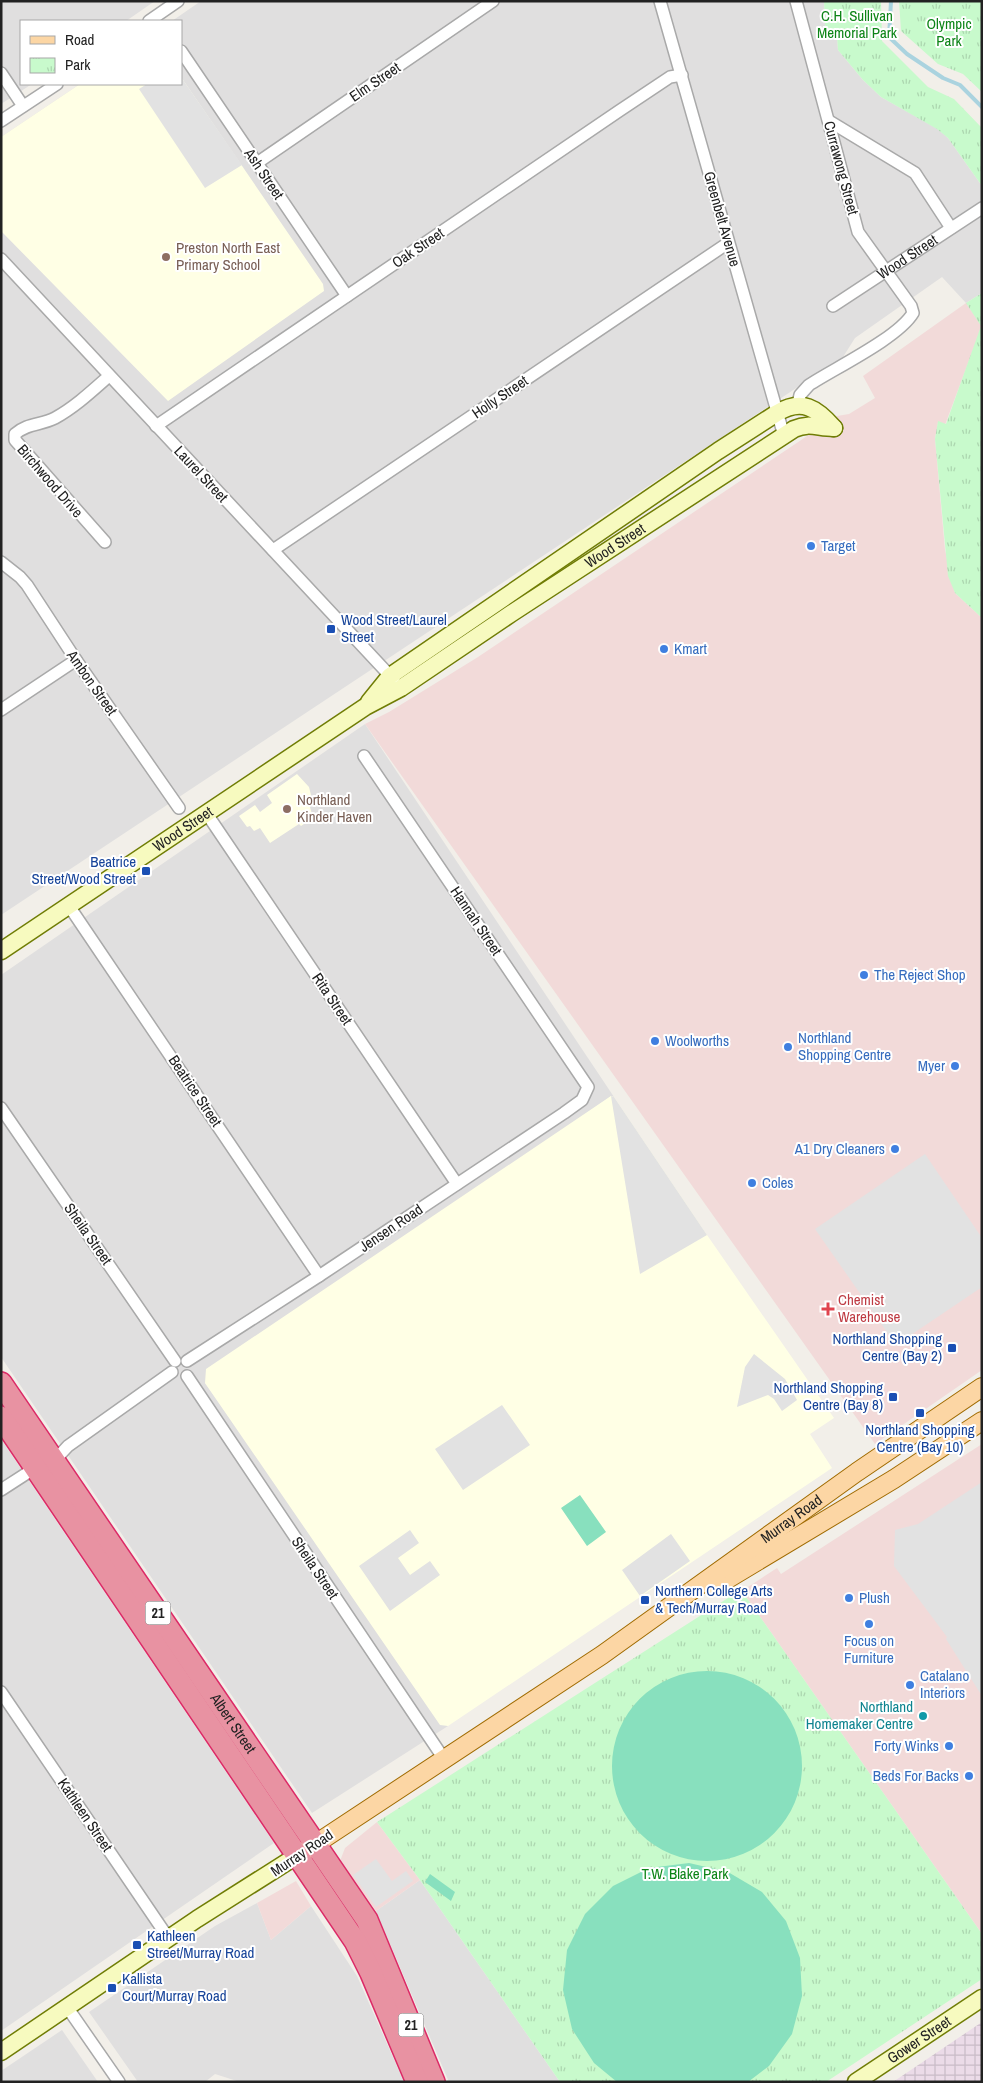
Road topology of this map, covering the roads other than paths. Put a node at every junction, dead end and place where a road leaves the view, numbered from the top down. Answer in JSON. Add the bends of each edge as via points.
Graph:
{"nodes":[{"id":1,"x":178,"y":1,"type":"edge"},
{"id":2,"x":493,"y":1,"type":"edge"},
{"id":3,"x":660,"y":1,"type":"edge"},
{"id":4,"x":796,"y":1,"type":"edge"},
{"id":5,"x":156,"y":19,"type":"edge"},
{"id":6,"x":182,"y":52,"type":"edge"},
{"id":7,"x":1,"y":73,"type":"edge"},
{"id":8,"x":682,"y":74,"type":"junction"},
{"id":9,"x":56,"y":85,"type":"edge"},
{"id":10,"x":24,"y":106,"type":"junction"},
{"id":11,"x":1,"y":121,"type":"edge"},
{"id":12,"x":828,"y":121,"type":"junction"},
{"id":13,"x":257,"y":162,"type":"junction"},
{"id":14,"x":982,"y":208,"type":"edge"},
{"id":15,"x":951,"y":228,"type":"junction"},
{"id":16,"x":728,"y":243,"type":"junction"},
{"id":17,"x":1,"y":259,"type":"edge"},
{"id":18,"x":887,"y":271,"type":"junction"},
{"id":19,"x":347,"y":296,"type":"junction"},
{"id":20,"x":833,"y":306,"type":"dead end"},
{"id":21,"x":109,"y":376,"type":"junction"},
{"id":22,"x":798,"y":404,"type":"junction"},
{"id":23,"x":777,"y":413,"type":"junction"},
{"id":24,"x":156,"y":426,"type":"junction"},
{"id":25,"x":789,"y":433,"type":"junction"},
{"id":26,"x":718,"y":451,"type":"junction"},
{"id":27,"x":742,"y":464,"type":"junction"},
{"id":28,"x":105,"y":542,"type":"dead end"},
{"id":29,"x":273,"y":550,"type":"junction"},
{"id":30,"x":1,"y":562,"type":"edge"},
{"id":31,"x":76,"y":660,"type":"junction"},
{"id":32,"x":390,"y":676,"type":"junction"},
{"id":33,"x":401,"y":688,"type":"junction"},
{"id":34,"x":365,"y":707,"type":"junction"},
{"id":35,"x":1,"y":710,"type":"edge"},
{"id":36,"x":364,"y":756,"type":"dead end"},
{"id":37,"x":179,"y":808,"type":"dead end"},
{"id":38,"x":207,"y":814,"type":"junction"},
{"id":39,"x":69,"y":906,"type":"junction"},
{"id":40,"x":1,"y":951,"type":"edge"},
{"id":41,"x":588,"y":1087,"type":"joint"},
{"id":42,"x":1,"y":1108,"type":"edge"},
{"id":43,"x":458,"y":1184,"type":"junction"},
{"id":44,"x":319,"y":1276,"type":"junction"},
{"id":45,"x":175,"y":1361,"type":"junction"},
{"id":46,"x":187,"y":1361,"type":"junction"},
{"id":47,"x":172,"y":1372,"type":"junction"},
{"id":48,"x":187,"y":1376,"type":"junction"},
{"id":49,"x":1,"y":1383,"type":"edge"},
{"id":50,"x":982,"y":1387,"type":"edge"},
{"id":51,"x":1,"y":1417,"type":"edge"},
{"id":52,"x":982,"y":1421,"type":"edge"},
{"id":53,"x":879,"y":1457,"type":"junction"},
{"id":54,"x":52,"y":1458,"type":"junction"},
{"id":55,"x":894,"y":1479,"type":"junction"},
{"id":56,"x":1,"y":1490,"type":"edge"},
{"id":57,"x":602,"y":1654,"type":"junction"},
{"id":58,"x":182,"y":1665,"type":"junction"},
{"id":59,"x":1,"y":1692,"type":"edge"},
{"id":60,"x":444,"y":1759,"type":"junction"},
{"id":61,"x":316,"y":1844,"type":"junction"},
{"id":62,"x":298,"y":1855,"type":"junction"},
{"id":63,"x":169,"y":1939,"type":"junction"},
{"id":64,"x":379,"y":1971,"type":"junction"},
{"id":65,"x":982,"y":1998,"type":"edge"},
{"id":66,"x":67,"y":2008,"type":"junction"},
{"id":67,"x":1,"y":2052,"type":"edge"},
{"id":68,"x":119,"y":2082,"type":"edge"},
{"id":69,"x":417,"y":2082,"type":"edge"},
{"id":70,"x":434,"y":2082,"type":"edge"},
{"id":71,"x":856,"y":2082,"type":"edge"}],
"edges":[{"from":1,"to":5,"type":"street"},
{"from":2,"to":13,"type":"street","name":"Elm Street"},
{"from":3,"to":8,"type":"street","name":"Greenbelt Avenue"},
{"from":4,"to":12,"type":"street","name":"Currawong Street"},
{"from":6,"to":13,"type":"street","name":"Ash Street"},
{"from":7,"to":10,"type":"street"},
{"from":8,"to":16,"type":"street","name":"Greenbelt Avenue"},
{"from":8,"to":19,"type":"street","name":"Oak Street","via":[[670,76]]},
{"from":9,"to":10,"type":"street"},
{"from":10,"to":11,"type":"street"},
{"from":12,"to":15,"type":"street","via":[[914,173]]},
{"from":12,"to":18,"type":"street","name":"Currawong Street","via":[[858,232]]},
{"from":13,"to":19,"type":"street","name":"Ash Street"},
{"from":14,"to":15,"type":"street","name":"Wood Street"},
{"from":15,"to":18,"type":"street","name":"Wood Street"},
{"from":16,"to":23,"type":"street","name":"Greenbelt Avenue"},
{"from":16,"to":29,"type":"street","name":"Holly Street"},
{"from":17,"to":21,"type":"street","name":"Laurel Street"},
{"from":18,"to":20,"type":"street","name":"Wood Street"},
{"from":18,"to":22,"type":"street","name":"Currawong Street","via":[[911,306],[913,313],[909,320],[808,385]]},
{"from":19,"to":24,"type":"street","name":"Oak Street"},
{"from":21,"to":24,"type":"street","name":"Laurel Street"},
{"from":21,"to":28,"type":"street","name":"Birchwood Drive","via":[[58,416],[22,428],[15,434],[15,440]]},
{"from":22,"to":23,"type":"street","name":"Wood Street"},
{"from":22,"to":25,"type":"street"},
{"from":22,"to":25,"type":"street","name":"Wood Street","via":[[816,411],[834,428],[811,424]]},
{"from":23,"to":25,"type":"street","name":"Greenbelt Avenue"},
{"from":23,"to":26,"type":"street","name":"Wood Street"},
{"from":24,"to":29,"type":"street","name":"Laurel Street"},
{"from":25,"to":27,"type":"street","name":"Wood Street"},
{"from":26,"to":27,"type":"street","via":[[725,461]]},
{"from":26,"to":32,"type":"street","name":"Wood Street"},
{"from":27,"to":33,"type":"street","name":"Wood Street"},
{"from":29,"to":32,"type":"street","name":"Laurel Street"},
{"from":30,"to":31,"type":"street","name":"Ambon Street","via":[[27,586]]},
{"from":31,"to":35,"type":"street"},
{"from":31,"to":37,"type":"street","name":"Ambon Street"},
{"from":32,"to":33,"type":"street","name":"Laurel Street"},
{"from":32,"to":34,"type":"street","name":"Wood Street"},
{"from":33,"to":34,"type":"street","name":"Wood Street"},
{"from":34,"to":38,"type":"street","name":"Wood Street"},
{"from":36,"to":41,"type":"street","name":"Hannah Street"},
{"from":38,"to":39,"type":"street","name":"Wood Street"},
{"from":38,"to":43,"type":"street","name":"Rita Street"},
{"from":39,"to":40,"type":"street","name":"Wood Street"},
{"from":39,"to":44,"type":"street","name":"Beatrice Street"},
{"from":41,"to":43,"type":"street","name":"Jensen Road","via":[[582,1100]]},
{"from":42,"to":45,"type":"street","name":"Sheila Street"},
{"from":43,"to":44,"type":"street","name":"Jensen Road"},
{"from":44,"to":46,"type":"street","name":"Jensen Road"},
{"from":45,"to":46,"type":"street"},
{"from":45,"to":47,"type":"street","via":[[171,1366]]},
{"from":46,"to":48,"type":"street","via":[[190,1367]]},
{"from":47,"to":48,"type":"street","via":[[179,1378]]},
{"from":47,"to":54,"type":"street"},
{"from":48,"to":60,"type":"street","name":"Sheila Street"},
{"from":49,"to":54,"type":"highway","name":"Albert Street","number":"21"},
{"from":50,"to":53,"type":"main road","name":"Murray Road"},
{"from":51,"to":54,"type":"highway","name":"Albert Street","number":"21"},
{"from":52,"to":55,"type":"main road","name":"Murray Road"},
{"from":53,"to":55,"type":"main road"},
{"from":53,"to":57,"type":"main road","name":"Murray Road"},
{"from":54,"to":56,"type":"street"},
{"from":54,"to":58,"type":"highway","name":"Albert Street","number":"21"},
{"from":55,"to":57,"type":"main road","name":"Murray Road"},
{"from":57,"to":60,"type":"main road","name":"Murray Road"},
{"from":58,"to":61,"type":"highway","name":"Albert Street","number":"21"},
{"from":58,"to":62,"type":"highway","name":"Albert Street","number":"21"},
{"from":59,"to":63,"type":"street","name":"Kathleen Street"},
{"from":60,"to":61,"type":"main road","name":"Murray Road"},
{"from":61,"to":62,"type":"main road","name":"Murray Road"},
{"from":61,"to":64,"type":"highway","name":"Albert Street","number":"21","via":[[367,1920]]},
{"from":62,"to":63,"type":"street","name":"Murray Road"},
{"from":62,"to":64,"type":"highway","name":"Albert Street","number":"21","via":[[355,1941]]},
{"from":63,"to":66,"type":"street","name":"Murray Road"},
{"from":64,"to":69,"type":"highway","name":"Albert Street","number":"21"},
{"from":64,"to":70,"type":"highway","name":"Albert Street","number":"21"},
{"from":65,"to":71,"type":"street","name":"Gower Street"},
{"from":66,"to":67,"type":"street","name":"Murray Road"},
{"from":66,"to":68,"type":"street"}]}
